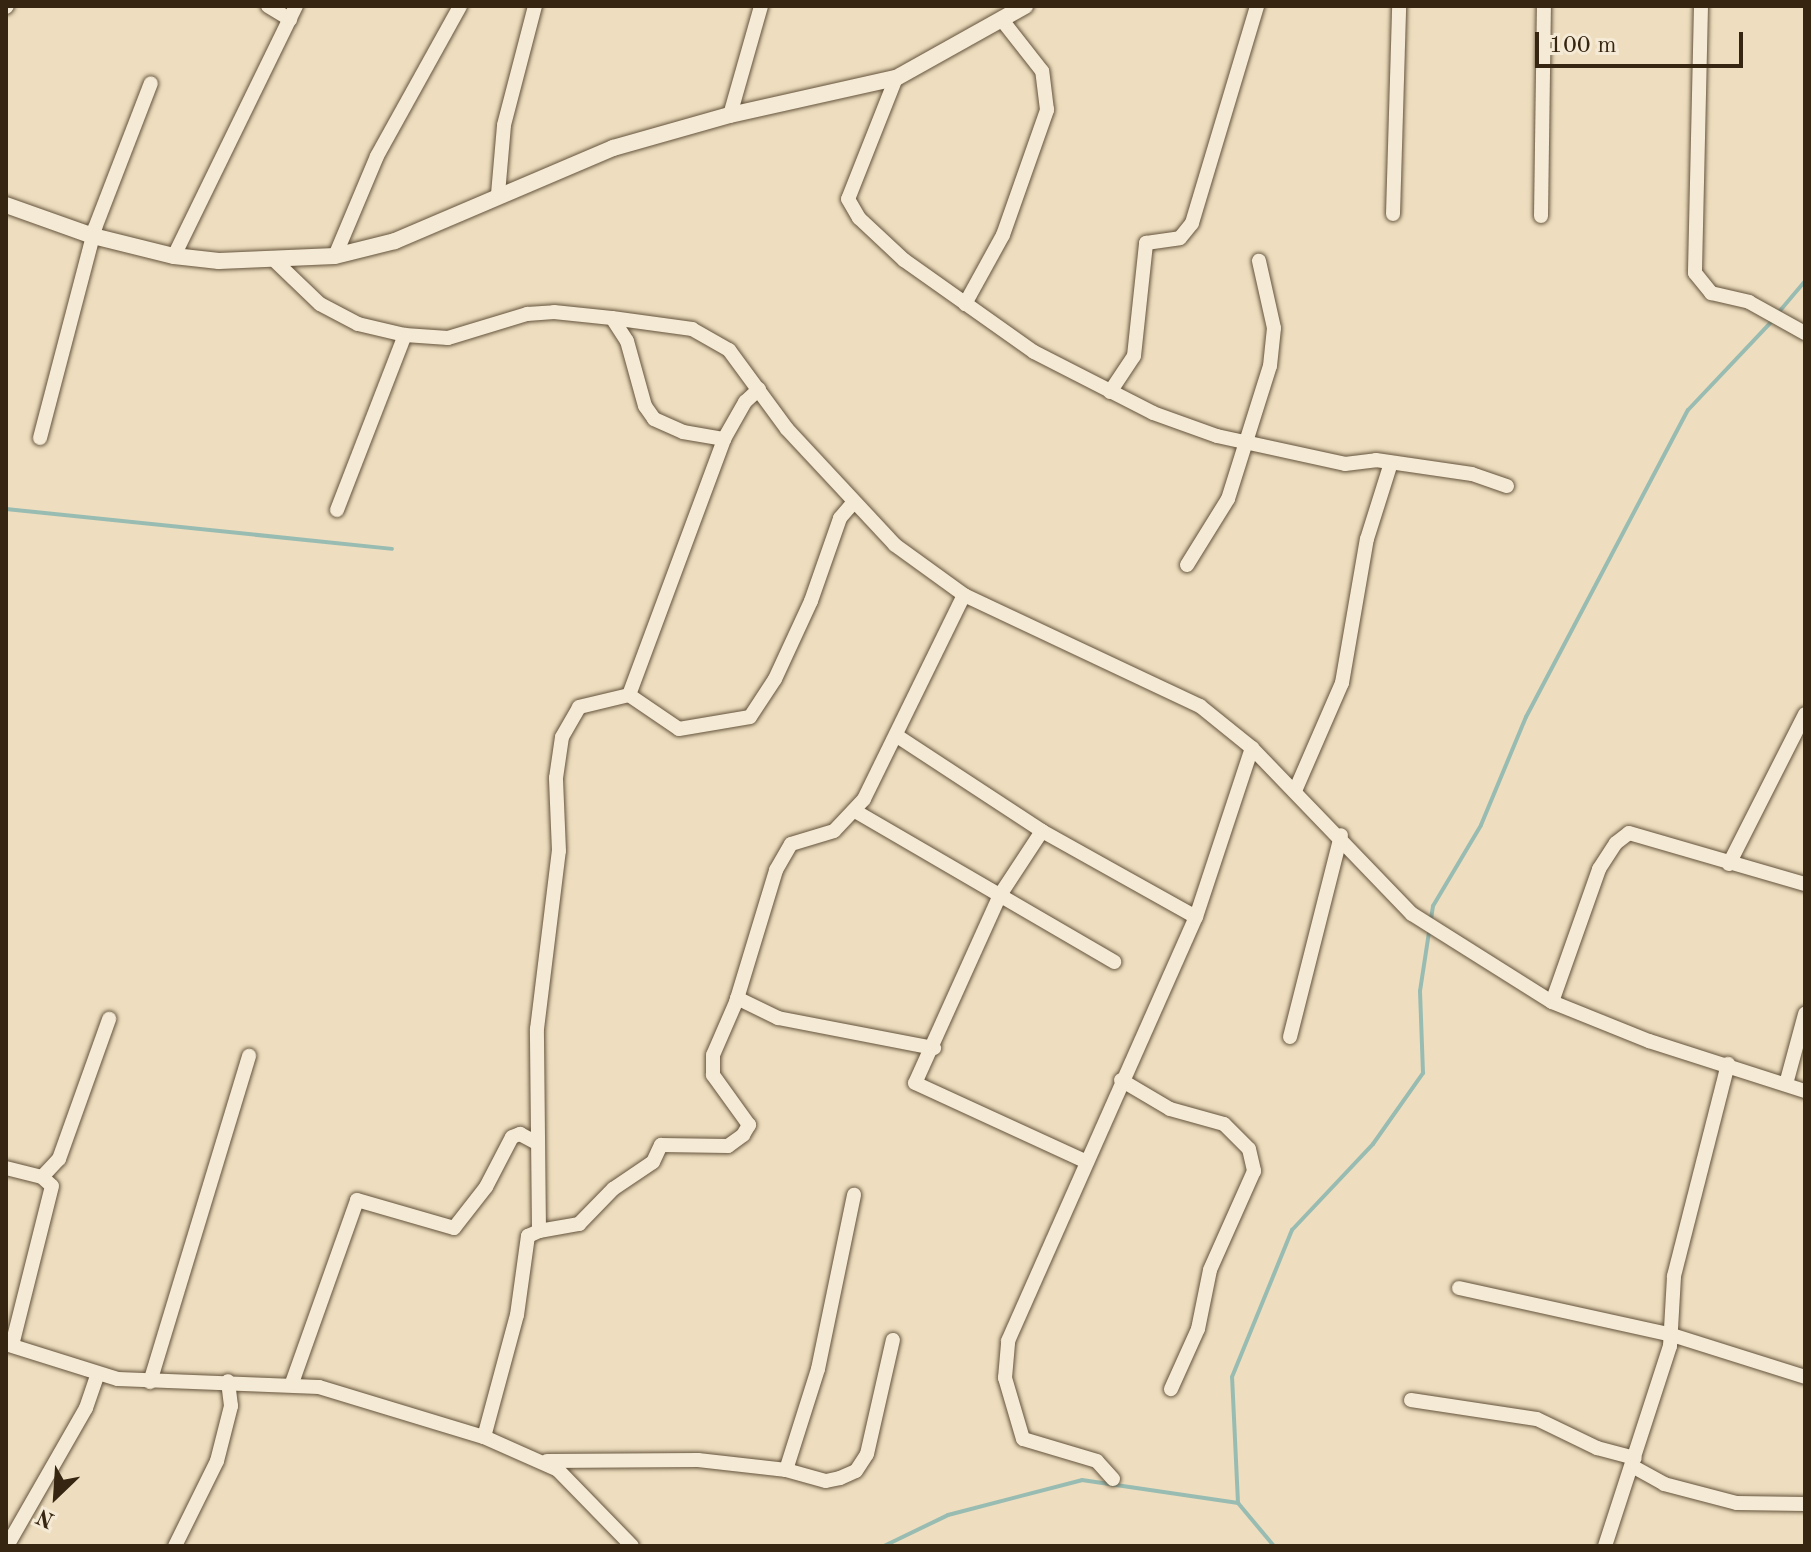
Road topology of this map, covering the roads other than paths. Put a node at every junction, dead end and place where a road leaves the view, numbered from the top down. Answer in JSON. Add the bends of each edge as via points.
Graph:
{"nodes":[{"id":1,"x":268,"y":6,"type":"edge"},
{"id":2,"x":460,"y":6,"type":"edge"},
{"id":3,"x":535,"y":6,"type":"edge"},
{"id":4,"x":761,"y":6,"type":"edge"},
{"id":5,"x":1025,"y":6,"type":"edge"},
{"id":6,"x":1257,"y":6,"type":"edge"},
{"id":7,"x":1399,"y":6,"type":"edge"},
{"id":8,"x":1544,"y":6,"type":"edge"},
{"id":9,"x":1701,"y":6,"type":"edge"},
{"id":10,"x":293,"y":12,"type":"edge"},
{"id":11,"x":1002,"y":20,"type":"junction"},
{"id":12,"x":896,"y":78,"type":"junction"},
{"id":13,"x":151,"y":83,"type":"dead end"},
{"id":14,"x":730,"y":115,"type":"junction"},
{"id":15,"x":498,"y":194,"type":"junction"},
{"id":16,"x":6,"y":205,"type":"edge"},
{"id":17,"x":1393,"y":214,"type":"dead end"},
{"id":18,"x":1541,"y":216,"type":"dead end"},
{"id":19,"x":93,"y":236,"type":"junction"},
{"id":20,"x":174,"y":256,"type":"junction"},
{"id":21,"x":335,"y":256,"type":"junction"},
{"id":22,"x":273,"y":259,"type":"junction"},
{"id":23,"x":1259,"y":261,"type":"dead end"},
{"id":24,"x":965,"y":304,"type":"junction"},
{"id":25,"x":612,"y":318,"type":"junction"},
{"id":26,"x":1805,"y":333,"type":"edge"},
{"id":27,"x":405,"y":335,"type":"junction"},
{"id":28,"x":759,"y":389,"type":"junction"},
{"id":29,"x":1110,"y":392,"type":"junction"},
{"id":30,"x":40,"y":438,"type":"dead end"},
{"id":31,"x":724,"y":439,"type":"junction"},
{"id":32,"x":1244,"y":441,"type":"junction"},
{"id":33,"x":1391,"y":463,"type":"junction"},
{"id":34,"x":1507,"y":486,"type":"dead end"},
{"id":35,"x":853,"y":503,"type":"junction"},
{"id":36,"x":337,"y":510,"type":"dead end"},
{"id":37,"x":1187,"y":565,"type":"dead end"},
{"id":38,"x":964,"y":595,"type":"junction"},
{"id":39,"x":629,"y":695,"type":"junction"},
{"id":40,"x":1805,"y":714,"type":"edge"},
{"id":41,"x":897,"y":736,"type":"junction"},
{"id":42,"x":1252,"y":748,"type":"junction"},
{"id":43,"x":1295,"y":791,"type":"junction"},
{"id":44,"x":855,"y":811,"type":"junction"},
{"id":45,"x":1042,"y":831,"type":"junction"},
{"id":46,"x":1341,"y":835,"type":"junction"},
{"id":47,"x":1729,"y":864,"type":"junction"},
{"id":48,"x":1805,"y":884,"type":"edge"},
{"id":49,"x":1000,"y":895,"type":"junction"},
{"id":50,"x":1196,"y":917,"type":"junction"},
{"id":51,"x":1114,"y":962,"type":"dead end"},
{"id":52,"x":737,"y":998,"type":"junction"},
{"id":53,"x":1552,"y":1002,"type":"junction"},
{"id":54,"x":1805,"y":1014,"type":"edge"},
{"id":55,"x":109,"y":1019,"type":"dead end"},
{"id":56,"x":1290,"y":1037,"type":"dead end"},
{"id":57,"x":934,"y":1048,"type":"junction"},
{"id":58,"x":249,"y":1056,"type":"dead end"},
{"id":59,"x":1728,"y":1064,"type":"junction"},
{"id":60,"x":1121,"y":1080,"type":"junction"},
{"id":61,"x":1786,"y":1084,"type":"junction"},
{"id":62,"x":1805,"y":1091,"type":"edge"},
{"id":63,"x":535,"y":1142,"type":"junction"},
{"id":64,"x":1087,"y":1162,"type":"junction"},
{"id":65,"x":6,"y":1168,"type":"edge"},
{"id":66,"x":42,"y":1177,"type":"junction"},
{"id":67,"x":854,"y":1195,"type":"dead end"},
{"id":68,"x":539,"y":1231,"type":"junction"},
{"id":69,"x":1459,"y":1288,"type":"dead end"},
{"id":70,"x":1672,"y":1335,"type":"junction"},
{"id":71,"x":893,"y":1340,"type":"dead end"},
{"id":72,"x":9,"y":1345,"type":"edge"},
{"id":73,"x":97,"y":1376,"type":"junction"},
{"id":74,"x":1805,"y":1377,"type":"edge"},
{"id":75,"x":228,"y":1381,"type":"junction"},
{"id":76,"x":150,"y":1382,"type":"junction"},
{"id":77,"x":292,"y":1383,"type":"junction"},
{"id":78,"x":1171,"y":1389,"type":"dead end"},
{"id":79,"x":1411,"y":1400,"type":"dead end"},
{"id":80,"x":484,"y":1437,"type":"junction"},
{"id":81,"x":543,"y":1461,"type":"junction"},
{"id":82,"x":1633,"y":1462,"type":"junction"},
{"id":83,"x":786,"y":1470,"type":"junction"},
{"id":84,"x":1113,"y":1479,"type":"dead end"},
{"id":85,"x":1805,"y":1504,"type":"edge"},
{"id":86,"x":7,"y":1546,"type":"edge"},
{"id":87,"x":175,"y":1546,"type":"edge"},
{"id":88,"x":632,"y":1546,"type":"edge"},
{"id":89,"x":1605,"y":1546,"type":"edge"}],
"edges":[{"from":1,"to":10,"type":"street"},
{"from":2,"to":21,"type":"street","via":[[377,156]]},
{"from":3,"to":15,"type":"street","via":[[504,125]]},
{"from":4,"to":14,"type":"street"},
{"from":5,"to":11,"type":"street"},
{"from":6,"to":29,"type":"street","via":[[1192,223],[1180,238],[1146,243],[1134,356]]},
{"from":7,"to":17,"type":"street"},
{"from":8,"to":18,"type":"street"},
{"from":9,"to":26,"type":"street","via":[[1695,273],[1711,293],[1749,302]]},
{"from":10,"to":20,"type":"street"},
{"from":11,"to":12,"type":"street"},
{"from":11,"to":24,"type":"street","via":[[1042,71],[1047,110],[1003,235]]},
{"from":12,"to":14,"type":"street"},
{"from":12,"to":24,"type":"street","via":[[848,199],[871,230]]},
{"from":13,"to":19,"type":"street"},
{"from":14,"to":15,"type":"street","via":[[613,148]]},
{"from":15,"to":21,"type":"street","via":[[395,241]]},
{"from":16,"to":19,"type":"street"},
{"from":19,"to":20,"type":"street"},
{"from":19,"to":30,"type":"street"},
{"from":20,"to":22,"type":"street"},
{"from":21,"to":22,"type":"street"},
{"from":22,"to":27,"type":"street","via":[[320,304],[358,324]]},
{"from":23,"to":32,"type":"street","via":[[1274,328],[1270,366]]},
{"from":24,"to":29,"type":"street","via":[[1046,359]]},
{"from":25,"to":27,"type":"street","via":[[527,314],[448,338]]},
{"from":25,"to":28,"type":"street","via":[[692,329],[729,350]]},
{"from":25,"to":31,"type":"street","via":[[627,341],[645,406],[654,419],[683,432]]},
{"from":27,"to":36,"type":"street"},
{"from":28,"to":31,"type":"street","via":[[745,402]]},
{"from":28,"to":35,"type":"street"},
{"from":29,"to":32,"type":"street","via":[[1192,429]]},
{"from":31,"to":39,"type":"street"},
{"from":32,"to":33,"type":"street","via":[[1345,464]]},
{"from":32,"to":37,"type":"street","via":[[1228,499]]},
{"from":33,"to":34,"type":"street","via":[[1472,474]]},
{"from":33,"to":43,"type":"street","via":[[1367,539],[1342,683]]},
{"from":35,"to":38,"type":"street","via":[[895,545]]},
{"from":35,"to":39,"type":"street","via":[[840,518],[811,601],[775,679],[750,717],[679,729]]},
{"from":38,"to":41,"type":"street"},
{"from":38,"to":42,"type":"street","via":[[1200,706]]},
{"from":39,"to":63,"type":"street","via":[[624,701],[591,700],[579,707],[562,737],[556,778],[559,851],[537,1029]]},
{"from":40,"to":47,"type":"street"},
{"from":41,"to":44,"type":"street"},
{"from":41,"to":45,"type":"street"},
{"from":42,"to":43,"type":"street"},
{"from":42,"to":50,"type":"street"},
{"from":43,"to":46,"type":"street"},
{"from":44,"to":49,"type":"street"},
{"from":44,"to":52,"type":"street","via":[[834,831],[787,849]]},
{"from":45,"to":49,"type":"street"},
{"from":45,"to":50,"type":"street"},
{"from":46,"to":53,"type":"street","via":[[1412,914]]},
{"from":46,"to":56,"type":"street"},
{"from":47,"to":48,"type":"street"},
{"from":47,"to":53,"type":"street","via":[[1638,832],[1616,843],[1599,869]]},
{"from":49,"to":51,"type":"street"},
{"from":49,"to":57,"type":"street"},
{"from":50,"to":60,"type":"street"},
{"from":52,"to":57,"type":"street","via":[[778,1018]]},
{"from":52,"to":68,"type":"street","via":[[713,1055],[713,1075],[749,1125],[743,1135],[728,1146],[661,1145],[653,1162],[613,1189],[579,1224]]},
{"from":53,"to":59,"type":"street","via":[[1649,1041]]},
{"from":54,"to":61,"type":"street"},
{"from":55,"to":66,"type":"street","via":[[59,1159]]},
{"from":57,"to":64,"type":"street","via":[[916,1072],[919,1089]]},
{"from":58,"to":76,"type":"street"},
{"from":59,"to":61,"type":"street"},
{"from":59,"to":70,"type":"street","via":[[1674,1276]]},
{"from":60,"to":64,"type":"street"},
{"from":60,"to":78,"type":"street","via":[[1170,1109],[1224,1124],[1249,1149],[1254,1171],[1210,1270],[1198,1329]]},
{"from":61,"to":62,"type":"street"},
{"from":63,"to":68,"type":"street"},
{"from":63,"to":77,"type":"street","via":[[520,1134],[512,1137],[486,1187],[454,1228],[357,1200]]},
{"from":64,"to":84,"type":"street","via":[[1008,1341],[1005,1378],[1023,1439],[1097,1461]]},
{"from":65,"to":66,"type":"street"},
{"from":66,"to":72,"type":"street","via":[[52,1184],[52,1194]]},
{"from":67,"to":83,"type":"street","via":[[818,1369]]},
{"from":68,"to":80,"type":"street","via":[[528,1236],[517,1315]]},
{"from":69,"to":70,"type":"street"},
{"from":70,"to":74,"type":"street"},
{"from":70,"to":82,"type":"street"},
{"from":71,"to":83,"type":"street","via":[[867,1454],[856,1471],[826,1481]]},
{"from":72,"to":73,"type":"street"},
{"from":73,"to":76,"type":"street"},
{"from":73,"to":86,"type":"street","via":[[86,1408]]},
{"from":75,"to":76,"type":"street"},
{"from":75,"to":77,"type":"street"},
{"from":75,"to":87,"type":"street","via":[[231,1406],[217,1461]]},
{"from":77,"to":80,"type":"street"},
{"from":79,"to":82,"type":"street","via":[[1537,1419]]},
{"from":80,"to":81,"type":"street"},
{"from":81,"to":83,"type":"street","via":[[698,1460]]},
{"from":81,"to":88,"type":"street","via":[[567,1477]]},
{"from":82,"to":85,"type":"street","via":[[1664,1484],[1737,1503]]},
{"from":82,"to":89,"type":"street"}]}
